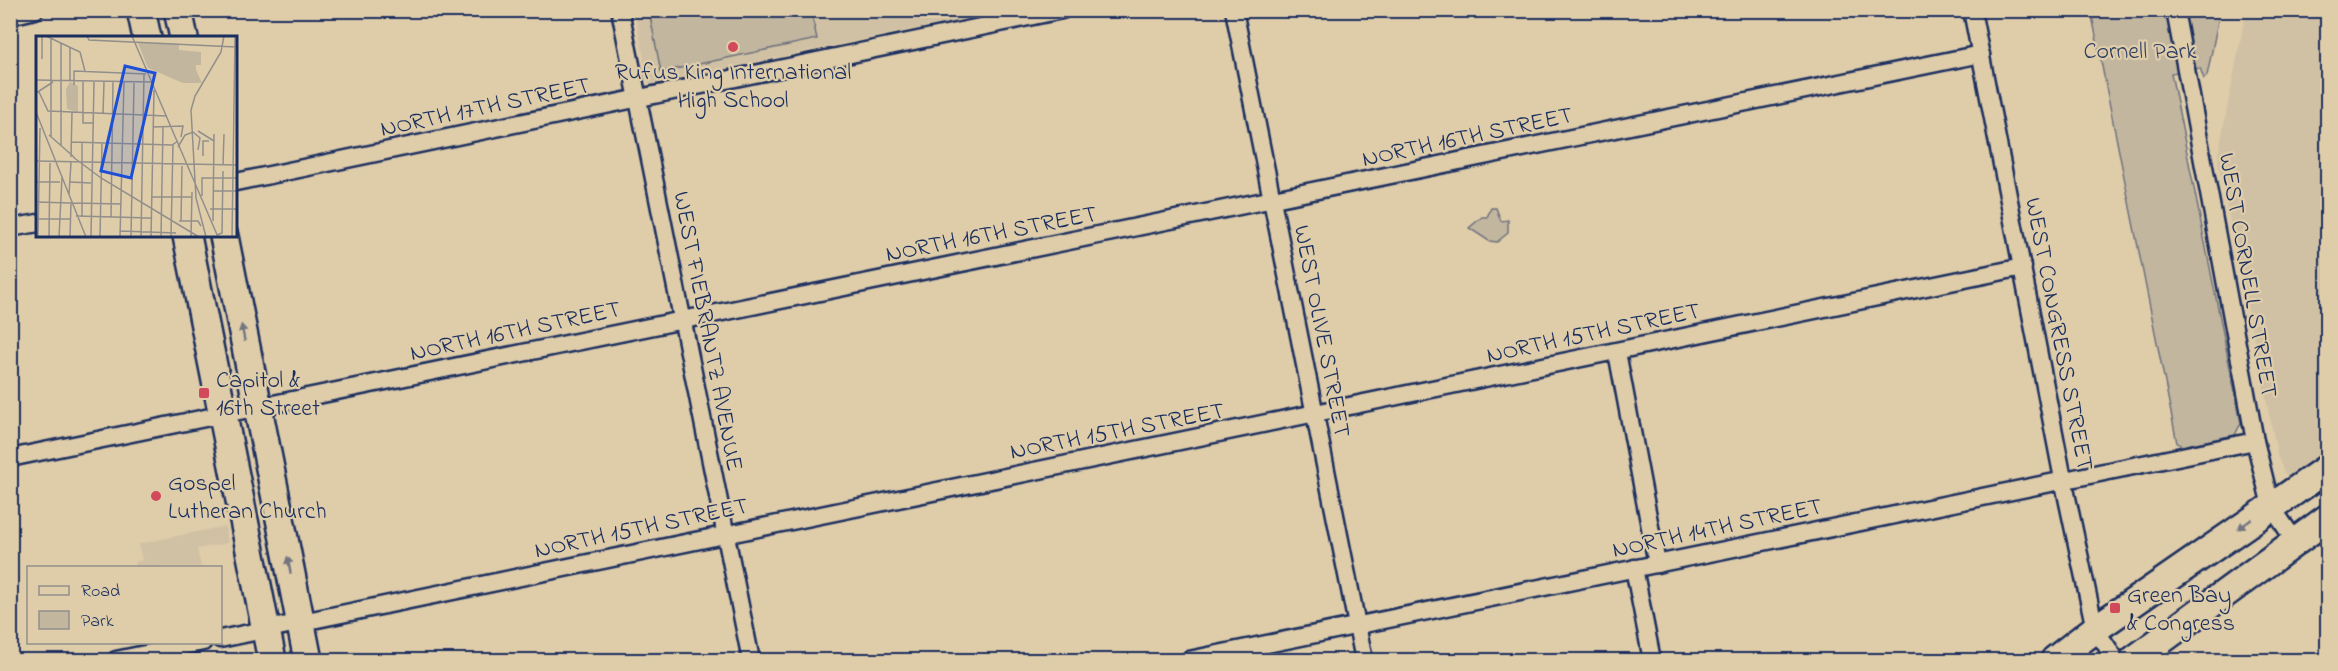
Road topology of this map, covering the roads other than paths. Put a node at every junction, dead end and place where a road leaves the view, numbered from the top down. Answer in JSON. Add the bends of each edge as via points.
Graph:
{"nodes":[{"id":1,"x":35,"y":10,"type":"edge"},
{"id":2,"x":141,"y":10,"type":"edge"},
{"id":3,"x":178,"y":10,"type":"edge"},
{"id":4,"x":621,"y":10,"type":"edge"},
{"id":5,"x":1062,"y":10,"type":"edge"},
{"id":6,"x":1234,"y":10,"type":"edge"},
{"id":7,"x":1972,"y":10,"type":"edge"},
{"id":8,"x":2175,"y":10,"type":"edge"},
{"id":9,"x":10,"y":16,"type":"edge"},
{"id":10,"x":147,"y":36,"type":"edge"},
{"id":11,"x":184,"y":36,"type":"edge"},
{"id":12,"x":1981,"y":54,"type":"junction"},
{"id":13,"x":638,"y":97,"type":"junction"},
{"id":14,"x":237,"y":182,"type":"edge"},
{"id":15,"x":1272,"y":200,"type":"junction"},
{"id":16,"x":36,"y":223,"type":"edge"},
{"id":17,"x":10,"y":228,"type":"edge"},
{"id":18,"x":187,"y":237,"type":"edge"},
{"id":19,"x":224,"y":237,"type":"edge"},
{"id":20,"x":2023,"y":267,"type":"junction"},
{"id":21,"x":682,"y":320,"type":"junction"},
{"id":22,"x":1617,"y":352,"type":"junction"},
{"id":23,"x":258,"y":408,"type":"junction"},
{"id":24,"x":1315,"y":414,"type":"junction"},
{"id":25,"x":223,"y":415,"type":"junction"},
{"id":26,"x":2255,"y":441,"type":"junction"},
{"id":27,"x":10,"y":458,"type":"edge"},
{"id":28,"x":2328,"y":468,"type":"edge"},
{"id":29,"x":2063,"y":479,"type":"junction"},
{"id":30,"x":2271,"y":506,"type":"junction"},
{"id":31,"x":2328,"y":518,"type":"edge"},
{"id":32,"x":726,"y":534,"type":"junction"},
{"id":33,"x":2295,"y":541,"type":"junction"},
{"id":34,"x":1657,"y":564,"type":"junction"},
{"id":35,"x":1634,"y":568,"type":"junction"},
{"id":36,"x":301,"y":622,"type":"junction"},
{"id":37,"x":1357,"y":626,"type":"junction"},
{"id":38,"x":266,"y":629,"type":"junction"},
{"id":39,"x":2095,"y":629,"type":"junction"},
{"id":40,"x":222,"y":639,"type":"edge"},
{"id":41,"x":193,"y":644,"type":"edge"},
{"id":42,"x":116,"y":660,"type":"edge"},
{"id":43,"x":273,"y":660,"type":"edge"},
{"id":44,"x":308,"y":660,"type":"edge"},
{"id":45,"x":751,"y":660,"type":"edge"},
{"id":46,"x":1189,"y":660,"type":"edge"},
{"id":47,"x":1364,"y":660,"type":"edge"},
{"id":48,"x":1652,"y":660,"type":"edge"},
{"id":49,"x":2055,"y":660,"type":"edge"},
{"id":50,"x":2116,"y":660,"type":"edge"},
{"id":51,"x":2134,"y":660,"type":"edge"}],
"edges":[{"from":1,"to":9,"type":"street"},
{"from":2,"to":10,"type":"main road"},
{"from":3,"to":11,"type":"main road"},
{"from":4,"to":13,"type":"street","name":"WEST FIEBRANTZ AVENUE"},
{"from":5,"to":13,"type":"street","name":"NORTH 17TH STREET"},
{"from":6,"to":15,"type":"street","name":"WEST OLIVE STREET"},
{"from":7,"to":12,"type":"street","name":"WEST CONGRESS STREET"},
{"from":8,"to":26,"type":"street","name":"WEST CORNELL STREET"},
{"from":12,"to":15,"type":"street","name":"NORTH 16TH STREET"},
{"from":12,"to":20,"type":"street","name":"WEST CONGRESS STREET"},
{"from":13,"to":14,"type":"street","name":"NORTH 17TH STREET"},
{"from":13,"to":21,"type":"street","name":"WEST FIEBRANTZ AVENUE"},
{"from":15,"to":21,"type":"street","name":"NORTH 16TH STREET"},
{"from":15,"to":24,"type":"street","name":"WEST OLIVE STREET"},
{"from":16,"to":17,"type":"street"},
{"from":18,"to":25,"type":"main road"},
{"from":23,"to":19,"type":"main road","one_way":true},
{"from":20,"to":22,"type":"street","name":"NORTH 15TH STREET"},
{"from":20,"to":29,"type":"street","name":"WEST CONGRESS STREET"},
{"from":21,"to":23,"type":"street","name":"NORTH 16TH STREET"},
{"from":21,"to":32,"type":"street","name":"WEST FIEBRANTZ AVENUE"},
{"from":22,"to":24,"type":"street","name":"NORTH 15TH STREET"},
{"from":22,"to":34,"type":"street"},
{"from":23,"to":25,"type":"street","name":"NORTH 16TH STREET"},
{"from":36,"to":23,"type":"main road","one_way":true},
{"from":24,"to":32,"type":"street","name":"NORTH 15TH STREET"},
{"from":24,"to":37,"type":"street","name":"WEST OLIVE STREET"},
{"from":25,"to":27,"type":"street","name":"NORTH 16TH STREET"},
{"from":25,"to":38,"type":"main road"},
{"from":26,"to":29,"type":"street","name":"NORTH 14TH STREET"},
{"from":26,"to":30,"type":"street","name":"WEST CORNELL STREET"},
{"from":28,"to":30,"type":"main road"},
{"from":29,"to":34,"type":"street","name":"NORTH 14TH STREET"},
{"from":29,"to":39,"type":"street","name":"WEST CONGRESS STREET"},
{"from":30,"to":33,"type":"street","name":"WEST CORNELL STREET"},
{"from":30,"to":39,"type":"main road","one_way":true},
{"from":31,"to":33,"type":"main road"},
{"from":32,"to":36,"type":"street","name":"NORTH 15TH STREET"},
{"from":32,"to":45,"type":"street","name":"WEST FIEBRANTZ AVENUE"},
{"from":33,"to":51,"type":"main road"},
{"from":34,"to":35,"type":"street","name":"NORTH 14TH STREET"},
{"from":35,"to":37,"type":"street","name":"NORTH 14TH STREET"},
{"from":35,"to":48,"type":"street"},
{"from":36,"to":38,"type":"street","name":"NORTH 15TH STREET"},
{"from":36,"to":44,"type":"main road"},
{"from":37,"to":46,"type":"street","name":"NORTH 14TH STREET"},
{"from":37,"to":47,"type":"street","name":"WEST OLIVE STREET"},
{"from":38,"to":40,"type":"street","name":"NORTH 15TH STREET"},
{"from":38,"to":43,"type":"main road"},
{"from":39,"to":49,"type":"main road"},
{"from":39,"to":50,"type":"street","name":"WEST CONGRESS STREET"},
{"from":41,"to":42,"type":"street"}]}
